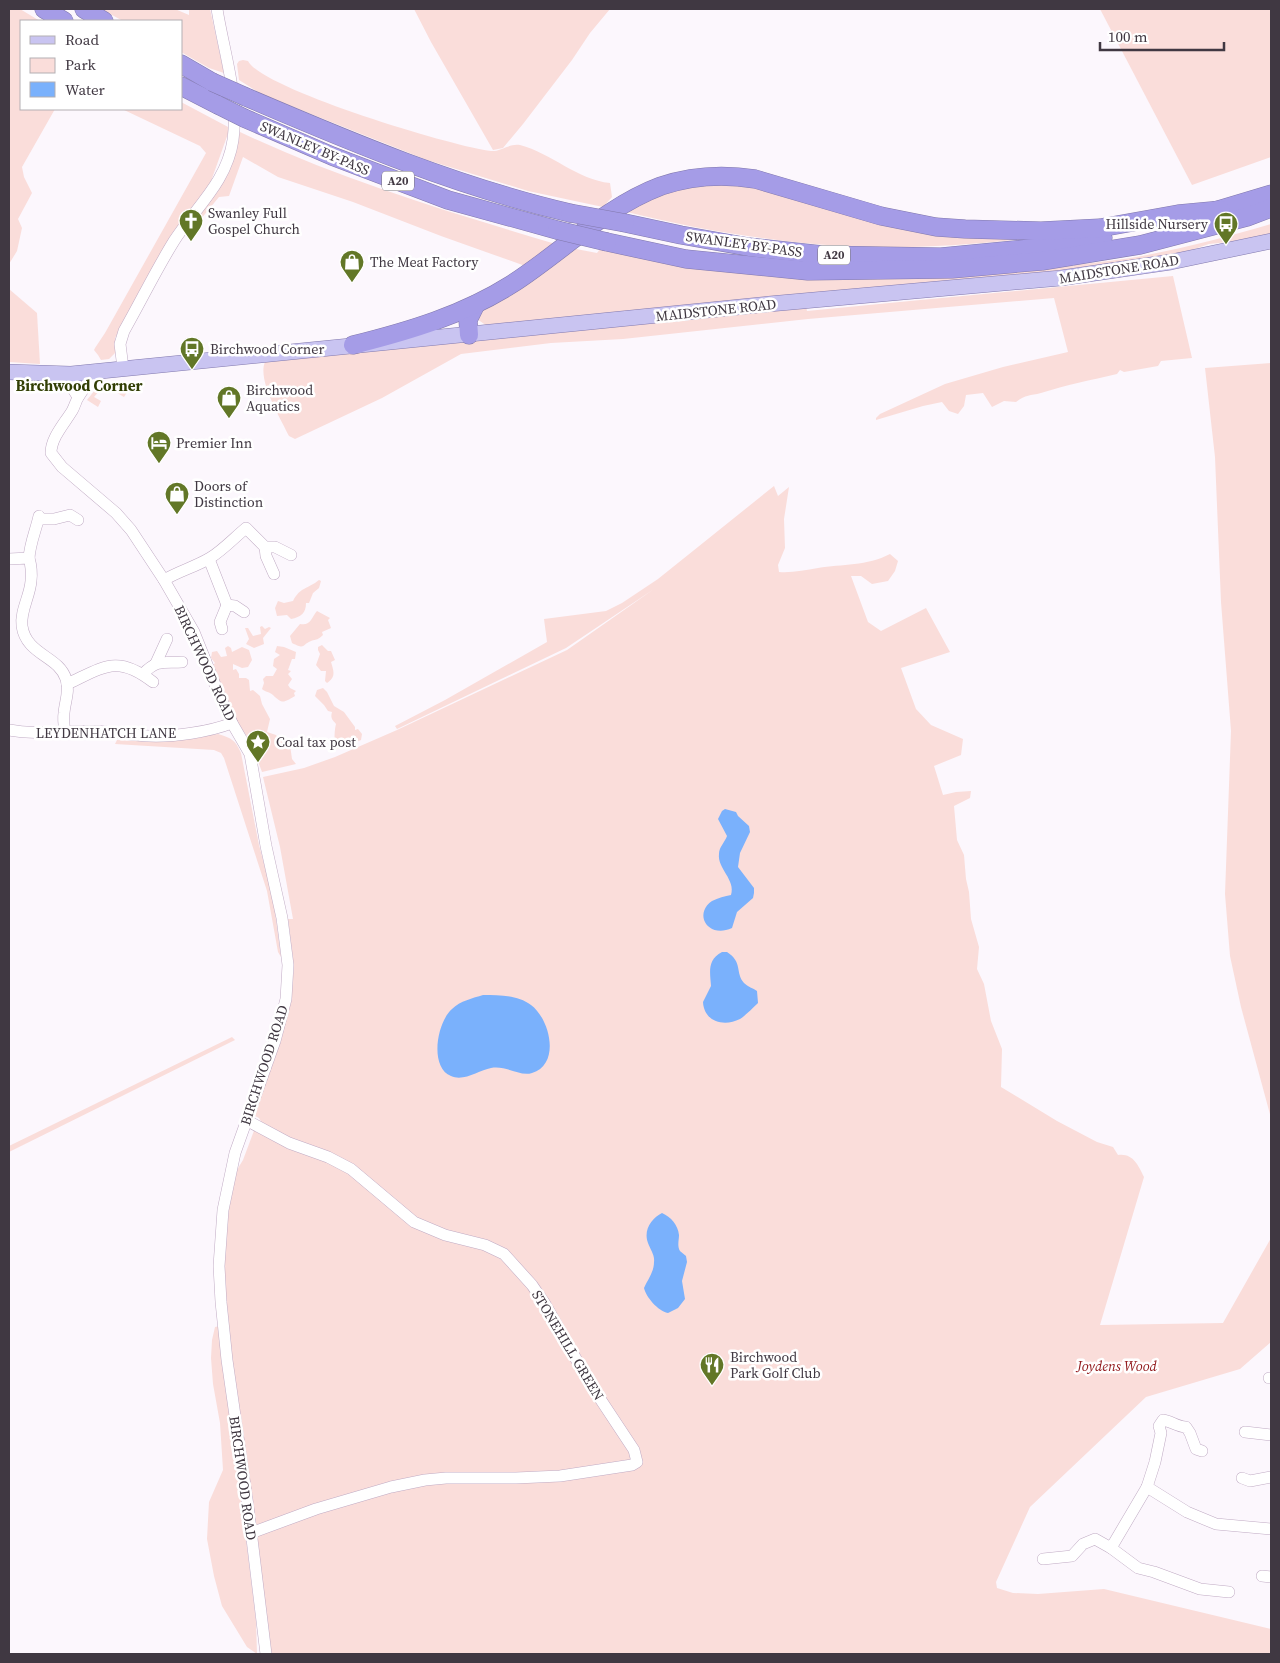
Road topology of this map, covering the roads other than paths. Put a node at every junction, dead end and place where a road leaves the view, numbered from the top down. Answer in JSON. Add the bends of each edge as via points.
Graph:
{"nodes":[{"id":1,"x":44,"y":9,"type":"edge"},
{"id":2,"x":84,"y":9,"type":"edge"},
{"id":3,"x":216,"y":9,"type":"edge"},
{"id":4,"x":62,"y":20,"type":"edge"},
{"id":5,"x":102,"y":20,"type":"edge"},
{"id":6,"x":182,"y":65,"type":"edge"},
{"id":7,"x":182,"y":87,"type":"edge"},
{"id":8,"x":1271,"y":194,"type":"edge"},
{"id":9,"x":1221,"y":210,"type":"junction"},
{"id":10,"x":1271,"y":210,"type":"edge"},
{"id":11,"x":1271,"y":240,"type":"edge"},
{"id":12,"x":1044,"y":254,"type":"junction"},
{"id":13,"x":476,"y":304,"type":"junction"},
{"id":14,"x":469,"y":335,"type":"junction"},
{"id":15,"x":353,"y":345,"type":"junction"},
{"id":16,"x":123,"y":368,"type":"junction"},
{"id":17,"x":90,"y":371,"type":"junction"},
{"id":18,"x":9,"y":372,"type":"edge"},
{"id":19,"x":71,"y":374,"type":"junction"},
{"id":20,"x":78,"y":397,"type":"junction"},
{"id":21,"x":78,"y":520,"type":"dead end"},
{"id":22,"x":266,"y":547,"type":"junction"},
{"id":23,"x":291,"y":555,"type":"dead end"},
{"id":24,"x":29,"y":558,"type":"junction"},
{"id":25,"x":9,"y":559,"type":"edge"},
{"id":26,"x":209,"y":559,"type":"junction"},
{"id":27,"x":274,"y":574,"type":"dead end"},
{"id":28,"x":164,"y":580,"type":"junction"},
{"id":29,"x":227,"y":605,"type":"junction"},
{"id":30,"x":244,"y":612,"type":"dead end"},
{"id":31,"x":222,"y":629,"type":"dead end"},
{"id":32,"x":167,"y":639,"type":"dead end"},
{"id":33,"x":156,"y":662,"type":"junction"},
{"id":34,"x":182,"y":662,"type":"dead end"},
{"id":35,"x":143,"y":674,"type":"junction"},
{"id":36,"x":154,"y":682,"type":"dead end"},
{"id":37,"x":67,"y":684,"type":"junction"},
{"id":38,"x":232,"y":722,"type":"junction"},
{"id":39,"x":9,"y":730,"type":"edge"},
{"id":40,"x":65,"y":732,"type":"junction"},
{"id":41,"x":246,"y":1120,"type":"junction"},
{"id":42,"x":1245,"y":1432,"type":"dead end"},
{"id":43,"x":1271,"y":1435,"type":"edge"},
{"id":44,"x":1202,"y":1451,"type":"dead end"},
{"id":45,"x":1271,"y":1477,"type":"edge"},
{"id":46,"x":1242,"y":1478,"type":"dead end"},
{"id":47,"x":1147,"y":1487,"type":"junction"},
{"id":48,"x":1271,"y":1529,"type":"edge"},
{"id":49,"x":251,"y":1533,"type":"junction"},
{"id":50,"x":1111,"y":1548,"type":"junction"},
{"id":51,"x":1043,"y":1559,"type":"dead end"},
{"id":52,"x":1229,"y":1592,"type":"dead end"},
{"id":53,"x":266,"y":1654,"type":"edge"}],
"edges":[{"from":1,"to":4,"type":"highway"},
{"from":2,"to":5,"type":"highway"},
{"from":3,"to":16,"type":"street","via":[[230,67],[234,100],[233,141],[215,188],[175,240],[124,331],[120,344]]},
{"from":6,"to":12,"type":"highway","name":"SWANLEY BY-PASS","number":"A20","bridge":true,"via":[[212,82],[340,136],[446,176],[570,213],[749,247],[823,254],[941,257]]},
{"from":7,"to":12,"type":"highway","name":"SWANLEY BY-PASS","number":"A20","bridge":true,"via":[[244,118],[332,156],[448,200],[557,230],[686,259],[808,271],[952,269]]},
{"from":8,"to":9,"type":"highway","number":"A20"},
{"from":9,"to":12,"type":"highway","number":"A20"},
{"from":9,"to":13,"type":"highway","number":"A20","via":[[1100,228],[1041,231],[964,229],[881,216],[755,179],[703,177],[662,186],[622,206],[513,284]]},
{"from":10,"to":12,"type":"highway","number":"A20","via":[[1140,245]]},
{"from":11,"to":14,"type":"main road","name":"MAIDSTONE ROAD","via":[[1170,262],[1061,278]]},
{"from":13,"to":14,"type":"highway","via":[[468,320]]},
{"from":13,"to":15,"type":"highway","number":"A20","via":[[411,330]]},
{"from":14,"to":15,"type":"main road","name":"MAIDSTONE ROAD"},
{"from":15,"to":16,"type":"main road","name":"MAIDSTONE ROAD"},
{"from":16,"to":17,"type":"main road","name":"MAIDSTONE ROAD"},
{"from":17,"to":19,"type":"main road","name":"MAIDSTONE ROAD"},
{"from":17,"to":20,"type":"street","name":"BIRCHWOOD ROAD","via":[[90,378]]},
{"from":18,"to":19,"type":"main road","name":"MAIDSTONE ROAD"},
{"from":19,"to":20,"type":"street"},
{"from":20,"to":28,"type":"street","name":"BIRCHWOOD ROAD","via":[[53,441],[51,454],[132,530]]},
{"from":21,"to":24,"type":"street","via":[[70,515],[54,519],[39,517]]},
{"from":22,"to":23,"type":"street","via":[[275,547]]},
{"from":22,"to":26,"type":"street","via":[[246,528]]},
{"from":22,"to":27,"type":"street","via":[[266,556]]},
{"from":24,"to":25,"type":"street"},
{"from":24,"to":37,"type":"street","via":[[31,582],[22,619],[24,632],[30,645],[61,670]]},
{"from":26,"to":28,"type":"street"},
{"from":26,"to":29,"type":"street"},
{"from":28,"to":38,"type":"street","name":"BIRCHWOOD ROAD","via":[[194,632]]},
{"from":29,"to":30,"type":"street"},
{"from":29,"to":31,"type":"street","via":[[220,622]]},
{"from":32,"to":33,"type":"street"},
{"from":33,"to":34,"type":"street"},
{"from":33,"to":35,"type":"street"},
{"from":35,"to":36,"type":"street"},
{"from":35,"to":37,"type":"street","via":[[112,664]]},
{"from":37,"to":40,"type":"street","via":[[63,716]]},
{"from":38,"to":40,"type":"street","name":"LEYDENHATCH LANE","via":[[220,728],[175,735],[85,730]]},
{"from":38,"to":41,"type":"street","name":"BIRCHWOOD ROAD","via":[[250,754],[288,965],[282,1019]]},
{"from":39,"to":40,"type":"street","name":"LEYDENHATCH LANE"},
{"from":41,"to":49,"type":"street","name":"BIRCHWOOD ROAD","via":[[227,1186],[219,1266],[227,1360]]},
{"from":41,"to":49,"type":"street","name":"STONEHILL GREEN","via":[[289,1143],[351,1169],[414,1222],[504,1254],[550,1311],[589,1382],[634,1450],[637,1462],[560,1476],[425,1480],[316,1509]]},
{"from":42,"to":43,"type":"street"},
{"from":44,"to":47,"type":"street","via":[[1196,1449],[1186,1427],[1163,1420]]},
{"from":45,"to":46,"type":"street","via":[[1250,1481]]},
{"from":47,"to":48,"type":"street","via":[[1187,1512],[1216,1524]]},
{"from":47,"to":50,"type":"street"},
{"from":49,"to":53,"type":"street","name":"BIRCHWOOD ROAD"},
{"from":50,"to":51,"type":"street","via":[[1095,1539],[1083,1544],[1072,1556]]},
{"from":50,"to":52,"type":"street","via":[[1138,1568],[1200,1588]]}]}
